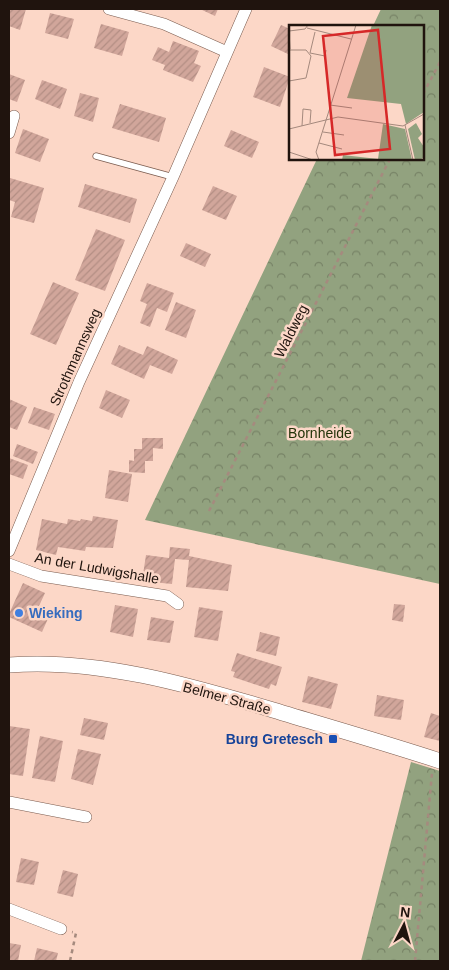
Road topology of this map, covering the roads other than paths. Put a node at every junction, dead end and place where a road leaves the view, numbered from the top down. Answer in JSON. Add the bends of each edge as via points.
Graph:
{"nodes":[{"id":1,"x":246,"y":9,"type":"edge"},
{"id":2,"x":117,"y":10,"type":"edge"},
{"id":3,"x":227,"y":52,"type":"junction"},
{"id":4,"x":14,"y":116,"type":"dead end"},
{"id":5,"x":9,"y":133,"type":"edge"},
{"id":6,"x":96,"y":156,"type":"dead end"},
{"id":7,"x":173,"y":177,"type":"junction"},
{"id":8,"x":12,"y":531,"type":"edge"},
{"id":9,"x":9,"y":551,"type":"edge"},
{"id":10,"x":9,"y":564,"type":"edge"},
{"id":11,"x":178,"y":604,"type":"dead end"},
{"id":12,"x":9,"y":665,"type":"edge"},
{"id":13,"x":437,"y":760,"type":"edge"},
{"id":14,"x":9,"y":802,"type":"edge"},
{"id":15,"x":86,"y":817,"type":"dead end"},
{"id":16,"x":9,"y":909,"type":"edge"},
{"id":17,"x":60,"y":929,"type":"road end"}],
"edges":[{"from":1,"to":3,"type":"street","name":"Strothmannsweg"},
{"from":2,"to":3,"type":"street","via":[[164,24]]},
{"from":3,"to":7,"type":"street","name":"Strothmannsweg"},
{"from":4,"to":5,"type":"street"},
{"from":6,"to":7,"type":"lane"},
{"from":7,"to":8,"type":"street","name":"Strothmannsweg"},
{"from":8,"to":9,"type":"street","name":"Strothmannsweg"},
{"from":10,"to":11,"type":"street","name":"An der Ludwigshalle","via":[[41,576],[167,596]]},
{"from":12,"to":13,"type":"street","name":"Belmer Straße","via":[[59,664],[130,673],[215,692]]},
{"from":14,"to":15,"type":"street"},
{"from":16,"to":17,"type":"street"}]}
